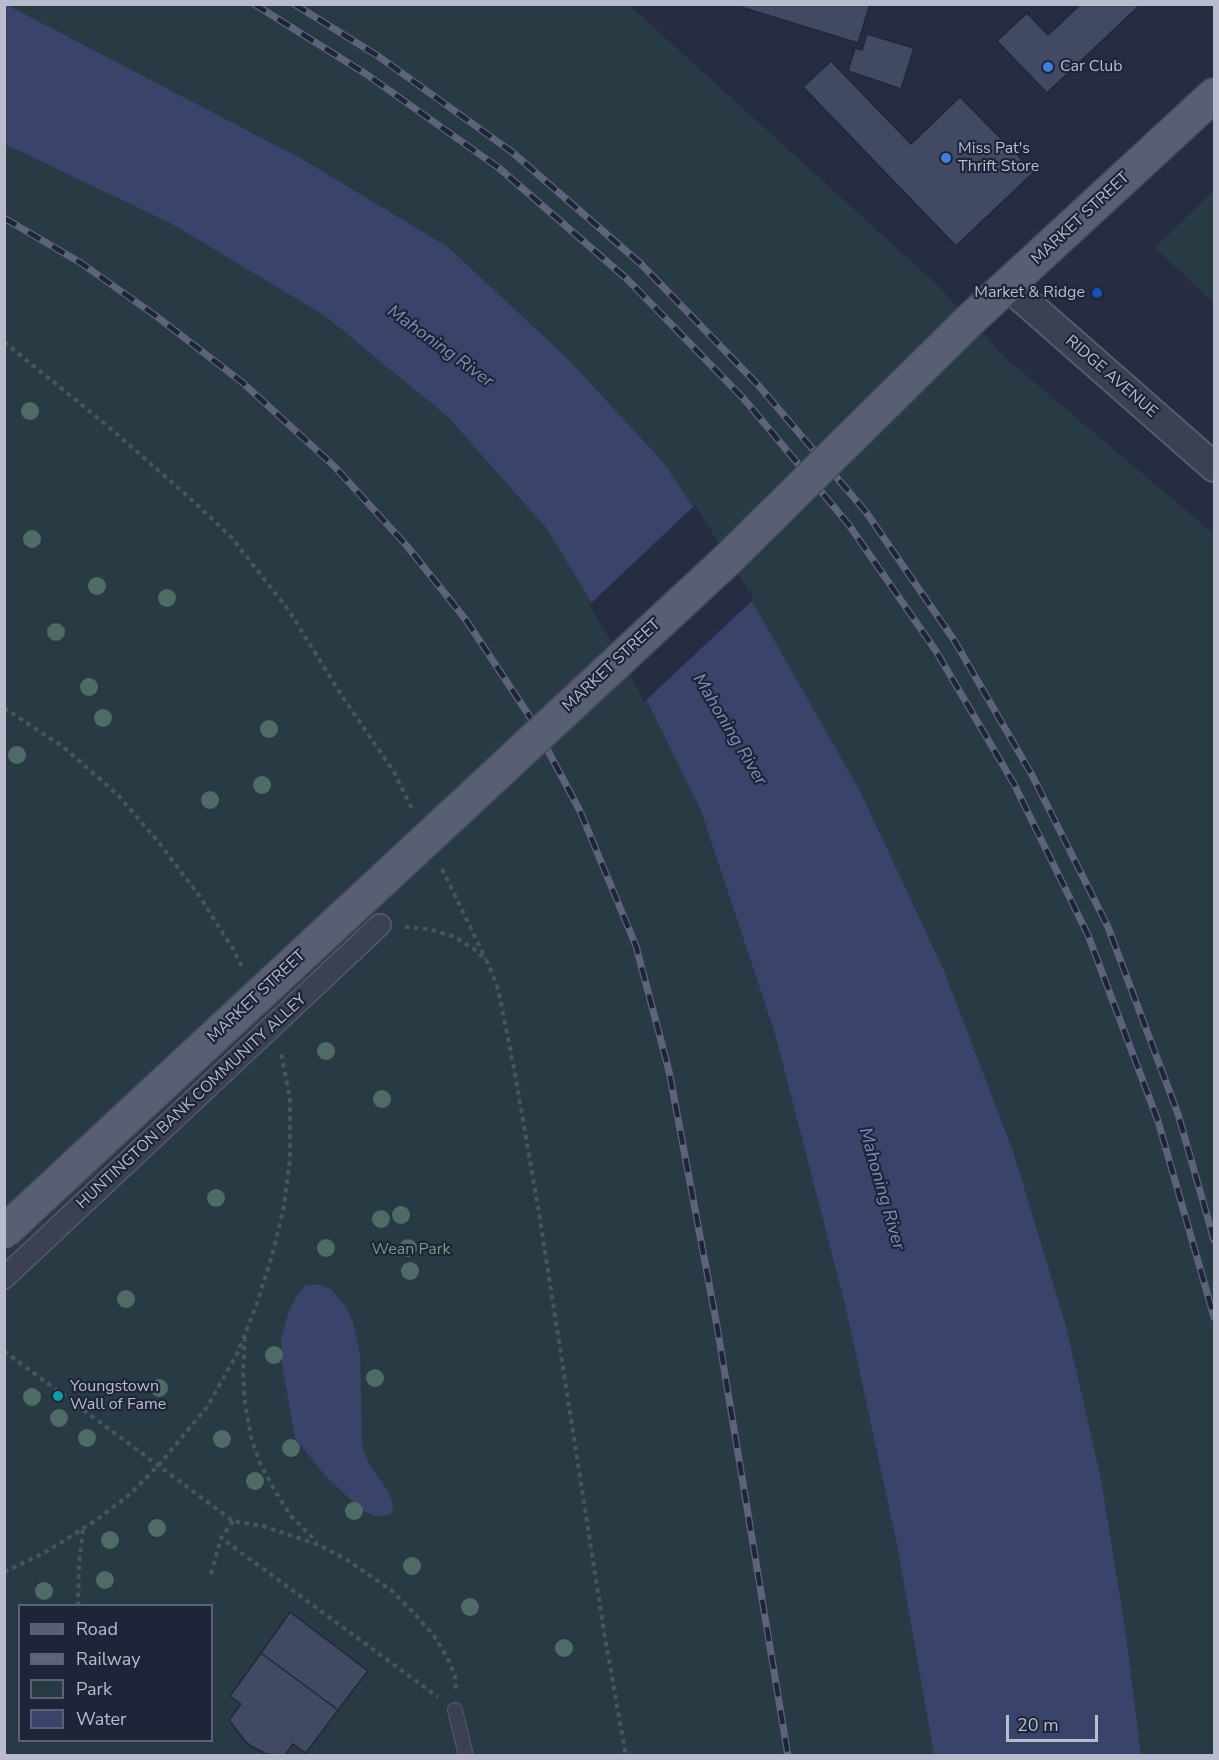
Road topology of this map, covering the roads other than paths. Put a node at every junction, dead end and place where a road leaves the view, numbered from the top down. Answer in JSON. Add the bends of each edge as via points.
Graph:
{"nodes":[{"id":1,"x":1215,"y":95,"type":"edge"},
{"id":2,"x":1008,"y":286,"type":"junction"},
{"id":3,"x":1215,"y":467,"type":"edge"},
{"id":4,"x":380,"y":925,"type":"road end"},
{"id":5,"x":4,"y":1232,"type":"edge"},
{"id":6,"x":4,"y":1278,"type":"edge"},
{"id":7,"x":455,"y":1710,"type":"road end"},
{"id":8,"x":466,"y":1755,"type":"edge"}],
"edges":[{"from":1,"to":2,"type":"main road","name":"MARKET STREET"},
{"from":2,"to":3,"type":"street","name":"RIDGE AVENUE"},
{"from":2,"to":5,"type":"main road","name":"MARKET STREET","bridge":true,"via":[[727,560]]},
{"from":4,"to":6,"type":"street","name":"HUNTINGTON BANK COMMUNITY ALLEY"},
{"from":7,"to":8,"type":"lane"}]}
